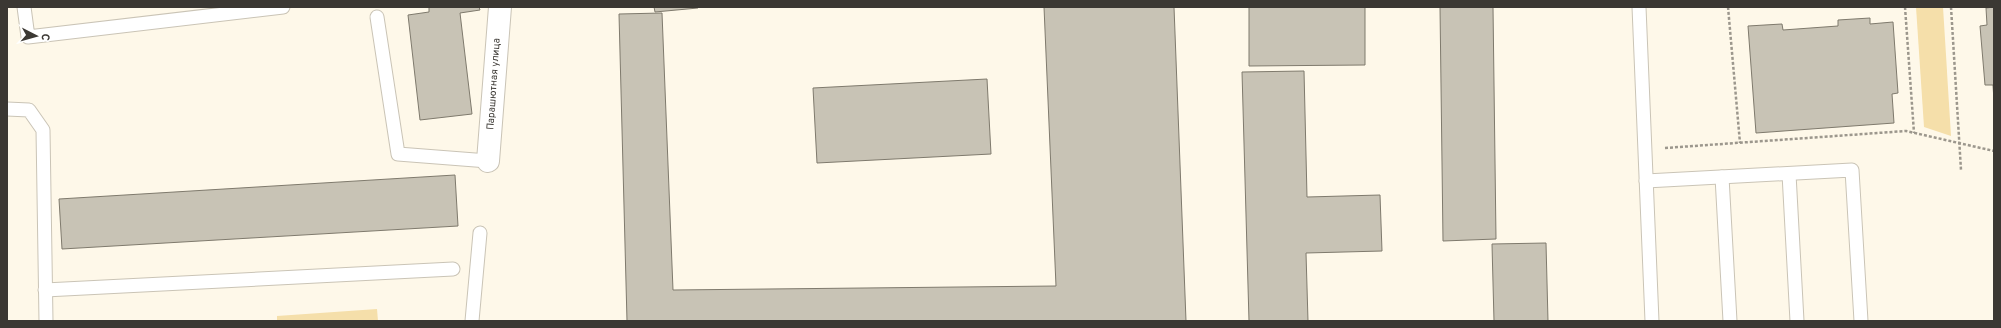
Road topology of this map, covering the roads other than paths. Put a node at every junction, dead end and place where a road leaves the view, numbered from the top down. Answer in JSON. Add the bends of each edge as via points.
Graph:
{"nodes":[{"id":1,"x":24,"y":7,"type":"edge"},
{"id":2,"x":283,"y":7,"type":"edge"},
{"id":3,"x":500,"y":7,"type":"edge"},
{"id":4,"x":1639,"y":7,"type":"edge"},
{"id":5,"x":377,"y":17,"type":"dead end"},
{"id":6,"x":7,"y":109,"type":"edge"},
{"id":7,"x":488,"y":161,"type":"joint"},
{"id":8,"x":1789,"y":174,"type":"junction"},
{"id":9,"x":1722,"y":177,"type":"junction"},
{"id":10,"x":1646,"y":181,"type":"junction"},
{"id":11,"x":480,"y":233,"type":"dead end"},
{"id":12,"x":453,"y":269,"type":"dead end"},
{"id":13,"x":45,"y":290,"type":"junction"},
{"id":14,"x":46,"y":321,"type":"edge"},
{"id":15,"x":472,"y":321,"type":"edge"},
{"id":16,"x":1652,"y":321,"type":"edge"},
{"id":17,"x":1730,"y":321,"type":"edge"},
{"id":18,"x":1797,"y":321,"type":"edge"},
{"id":19,"x":1862,"y":321,"type":"edge"}],
"edges":[{"from":1,"to":2,"type":"lane","via":[[28,37]]},
{"from":3,"to":7,"type":"street","name":"Парашютная улица"},
{"from":4,"to":10,"type":"lane"},
{"from":5,"to":7,"type":"lane","via":[[398,154]]},
{"from":6,"to":13,"type":"lane","via":[[29,110],[43,130]]},
{"from":8,"to":9,"type":"lane"},
{"from":8,"to":18,"type":"lane"},
{"from":8,"to":19,"type":"lane","via":[[1852,170]]},
{"from":9,"to":10,"type":"lane"},
{"from":9,"to":17,"type":"lane"},
{"from":10,"to":16,"type":"lane"},
{"from":11,"to":15,"type":"lane"},
{"from":12,"to":13,"type":"lane"},
{"from":13,"to":14,"type":"lane"}]}
